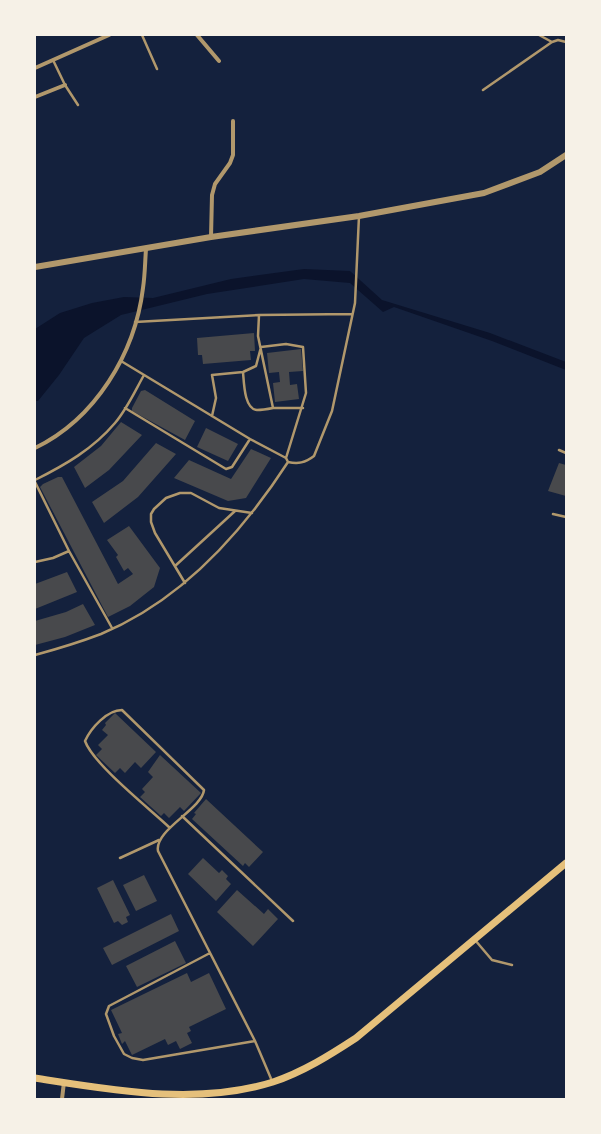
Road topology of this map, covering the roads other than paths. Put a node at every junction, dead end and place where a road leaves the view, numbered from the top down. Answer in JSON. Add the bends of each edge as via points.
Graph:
{"nodes":[{"id":1,"x":109,"y":35,"type":"edge"},
{"id":2,"x":142,"y":35,"type":"edge"},
{"id":3,"x":197,"y":35,"type":"edge"},
{"id":4,"x":539,"y":35,"type":"edge"},
{"id":5,"x":552,"y":42,"type":"junction"},
{"id":6,"x":566,"y":42,"type":"edge"},
{"id":7,"x":53,"y":60,"type":"junction"},
{"id":8,"x":219,"y":62,"type":"dead end"},
{"id":9,"x":35,"y":68,"type":"edge"},
{"id":10,"x":157,"y":68,"type":"dead end"},
{"id":11,"x":65,"y":85,"type":"junction"},
{"id":12,"x":483,"y":90,"type":"dead end"},
{"id":13,"x":35,"y":97,"type":"edge"},
{"id":14,"x":78,"y":105,"type":"dead end"},
{"id":15,"x":233,"y":122,"type":"dead end"},
{"id":16,"x":566,"y":155,"type":"edge"},
{"id":17,"x":359,"y":216,"type":"junction"},
{"id":18,"x":210,"y":237,"type":"junction"},
{"id":19,"x":146,"y":249,"type":"junction"},
{"id":20,"x":35,"y":267,"type":"edge"},
{"id":21,"x":352,"y":314,"type":"junction"},
{"id":22,"x":259,"y":315,"type":"junction"},
{"id":23,"x":135,"y":322,"type":"junction"},
{"id":24,"x":261,"y":347,"type":"junction"},
{"id":25,"x":120,"y":361,"type":"junction"},
{"id":26,"x":243,"y":372,"type":"junction"},
{"id":27,"x":144,"y":375,"type":"junction"},
{"id":28,"x":125,"y":408,"type":"junction"},
{"id":29,"x":273,"y":408,"type":"junction"},
{"id":30,"x":303,"y":408,"type":"junction"},
{"id":31,"x":212,"y":416,"type":"junction"},
{"id":32,"x":250,"y":439,"type":"junction"},
{"id":33,"x":35,"y":448,"type":"edge"},
{"id":34,"x":559,"y":450,"type":"dead end"},
{"id":35,"x":566,"y":453,"type":"edge"},
{"id":36,"x":286,"y":458,"type":"junction"},
{"id":37,"x":288,"y":462,"type":"junction"},
{"id":38,"x":35,"y":481,"type":"edge"},
{"id":39,"x":236,"y":511,"type":"junction"},
{"id":40,"x":253,"y":513,"type":"junction"},
{"id":41,"x":553,"y":514,"type":"dead end"},
{"id":42,"x":566,"y":517,"type":"edge"},
{"id":43,"x":70,"y":551,"type":"junction"},
{"id":44,"x":35,"y":562,"type":"edge"},
{"id":45,"x":175,"y":566,"type":"junction"},
{"id":46,"x":185,"y":583,"type":"junction"},
{"id":47,"x":112,"y":628,"type":"junction"},
{"id":48,"x":35,"y":655,"type":"edge"},
{"id":49,"x":182,"y":816,"type":"junction"},
{"id":50,"x":170,"y":828,"type":"junction"},
{"id":51,"x":159,"y":840,"type":"junction"},
{"id":52,"x":120,"y":858,"type":"dead end"},
{"id":53,"x":566,"y":863,"type":"edge"},
{"id":54,"x":293,"y":922,"type":"dead end"},
{"id":55,"x":474,"y":940,"type":"junction"},
{"id":56,"x":210,"y":953,"type":"junction"},
{"id":57,"x":512,"y":965,"type":"dead end"},
{"id":58,"x":255,"y":1041,"type":"junction"},
{"id":59,"x":35,"y":1078,"type":"edge"},
{"id":60,"x":64,"y":1082,"type":"junction"},
{"id":61,"x":272,"y":1082,"type":"junction"},
{"id":62,"x":188,"y":1096,"type":"edge"},
{"id":63,"x":62,"y":1099,"type":"edge"}],
"edges":[{"from":1,"to":7,"type":"street"},
{"from":2,"to":10,"type":"lane"},
{"from":3,"to":8,"type":"street"},
{"from":4,"to":5,"type":"lane"},
{"from":5,"to":6,"type":"lane"},
{"from":5,"to":12,"type":"lane"},
{"from":7,"to":9,"type":"street"},
{"from":7,"to":11,"type":"lane"},
{"from":11,"to":13,"type":"street"},
{"from":11,"to":14,"type":"lane"},
{"from":15,"to":18,"type":"street","via":[[233,154],[215,184]]},
{"from":16,"to":17,"type":"street","via":[[540,172],[484,193]]},
{"from":17,"to":18,"type":"street"},
{"from":17,"to":21,"type":"lane","via":[[358,266]]},
{"from":18,"to":19,"type":"street"},
{"from":19,"to":20,"type":"street"},
{"from":19,"to":23,"type":"street","via":[[143,289]]},
{"from":21,"to":22,"type":"lane"},
{"from":21,"to":37,"type":"lane","via":[[332,411],[314,456],[297,464]]},
{"from":22,"to":23,"type":"lane"},
{"from":22,"to":24,"type":"lane","via":[[258,336]]},
{"from":23,"to":25,"type":"street"},
{"from":24,"to":26,"type":"lane","via":[[256,366]]},
{"from":24,"to":29,"type":"lane"},
{"from":24,"to":30,"type":"lane","via":[[286,344],[303,347],[306,393]]},
{"from":25,"to":27,"type":"lane"},
{"from":25,"to":33,"type":"street","via":[[104,390],[80,417],[48,442]]},
{"from":26,"to":29,"type":"lane","via":[[251,407],[256,410]]},
{"from":26,"to":31,"type":"lane","via":[[212,375],[216,398]]},
{"from":27,"to":28,"type":"lane"},
{"from":27,"to":31,"type":"lane"},
{"from":28,"to":32,"type":"lane","via":[[226,469],[232,467]]},
{"from":28,"to":38,"type":"lane","via":[[116,422],[92,446]]},
{"from":29,"to":30,"type":"lane"},
{"from":30,"to":36,"type":"lane"},
{"from":31,"to":32,"type":"lane"},
{"from":32,"to":36,"type":"lane"},
{"from":34,"to":35,"type":"lane"},
{"from":36,"to":37,"type":"lane"},
{"from":37,"to":40,"type":"lane"},
{"from":38,"to":43,"type":"lane"},
{"from":39,"to":40,"type":"lane"},
{"from":39,"to":45,"type":"lane"},
{"from":39,"to":45,"type":"lane","via":[[219,508],[191,493],[180,493],[166,498],[154,509],[151,522]]},
{"from":40,"to":46,"type":"lane","via":[[226,544]]},
{"from":41,"to":42,"type":"lane"},
{"from":43,"to":44,"type":"lane"},
{"from":43,"to":47,"type":"lane"},
{"from":45,"to":46,"type":"lane"},
{"from":46,"to":47,"type":"lane","via":[[143,612]]},
{"from":47,"to":48,"type":"lane"},
{"from":49,"to":50,"type":"lane"},
{"from":49,"to":50,"type":"lane","via":[[203,795],[204,790],[135,721],[122,710],[115,710],[89,732],[85,741],[87,748],[98,762]]},
{"from":49,"to":54,"type":"lane"},
{"from":50,"to":51,"type":"lane"},
{"from":51,"to":52,"type":"lane"},
{"from":51,"to":56,"type":"lane","via":[[158,851]]},
{"from":53,"to":55,"type":"main road"},
{"from":55,"to":57,"type":"lane","via":[[492,960]]},
{"from":55,"to":61,"type":"main road","via":[[356,1038],[322,1060]]},
{"from":56,"to":58,"type":"lane"},
{"from":56,"to":58,"type":"lane","via":[[109,1006],[106,1014],[114,1036],[124,1054],[143,1060]]},
{"from":58,"to":61,"type":"lane"},
{"from":59,"to":60,"type":"main road"},
{"from":60,"to":62,"type":"main road"},
{"from":60,"to":63,"type":"street"},
{"from":61,"to":62,"type":"main road"}]}
